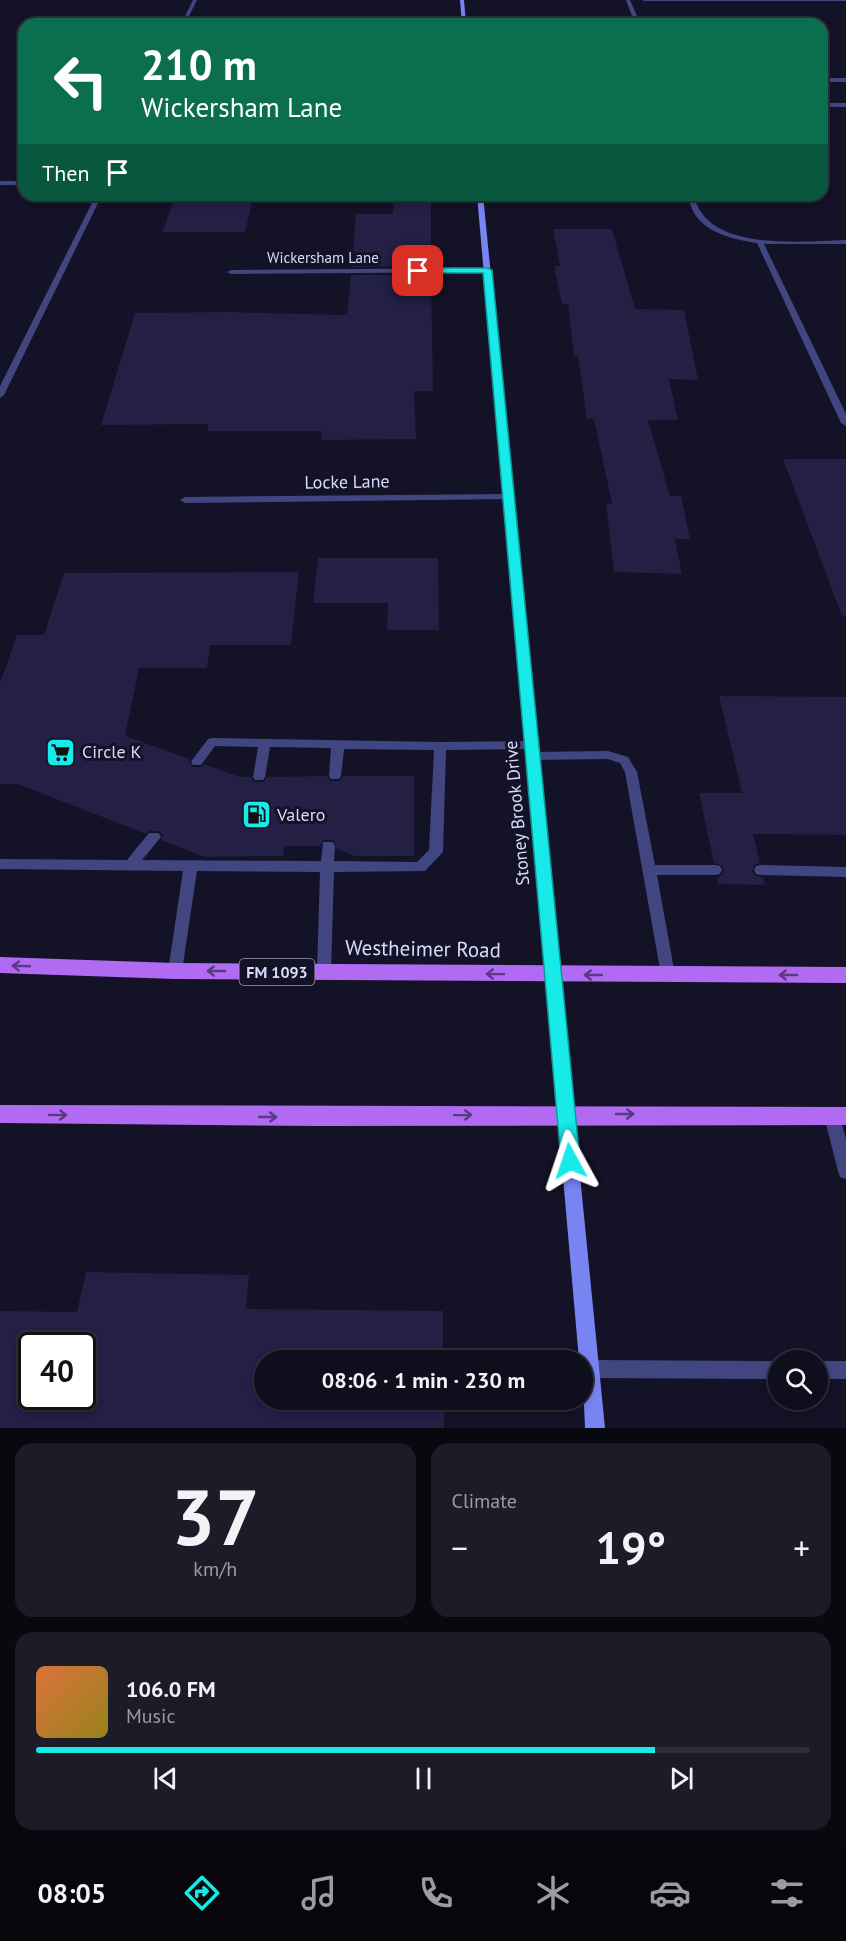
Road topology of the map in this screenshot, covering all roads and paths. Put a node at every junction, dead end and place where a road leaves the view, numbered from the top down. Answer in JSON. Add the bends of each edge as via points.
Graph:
{"nodes":[{"id":1,"x":195,"y":0,"type":"edge"},
{"id":2,"x":462,"y":0,"type":"edge"},
{"id":3,"x":628,"y":0,"type":"edge"},
{"id":4,"x":644,"y":0,"type":"edge"},
{"id":5,"x":681,"y":0,"type":"edge"},
{"id":6,"x":846,"y":0,"type":"edge"},
{"id":7,"x":806,"y":16,"type":"dead end"},
{"id":8,"x":635,"y":17,"type":"joint"},
{"id":9,"x":186,"y":18,"type":"edge"},
{"id":10,"x":464,"y":18,"type":"edge"},
{"id":11,"x":828,"y":80,"type":"edge"},
{"id":12,"x":846,"y":80,"type":"edge"},
{"id":13,"x":828,"y":105,"type":"edge"},
{"id":14,"x":846,"y":105,"type":"edge"},
{"id":15,"x":0,"y":183,"type":"edge"},
{"id":16,"x":18,"y":183,"type":"edge"},
{"id":17,"x":96,"y":201,"type":"edge"},
{"id":18,"x":481,"y":201,"type":"edge"},
{"id":19,"x":693,"y":201,"type":"edge"},
{"id":20,"x":760,"y":242,"type":"junction"},
{"id":21,"x":846,"y":242,"type":"edge"},
{"id":22,"x":488,"y":270,"type":"junction"},
{"id":23,"x":231,"y":272,"type":"dead end"},
{"id":24,"x":0,"y":395,"type":"edge"},
{"id":25,"x":846,"y":423,"type":"edge"},
{"id":26,"x":509,"y":497,"type":"junction"},
{"id":27,"x":185,"y":500,"type":"dead end"},
{"id":28,"x":265,"y":743,"type":"junction"},
{"id":29,"x":338,"y":744,"type":"junction"},
{"id":30,"x":440,"y":746,"type":"junction"},
{"id":31,"x":532,"y":750,"type":"junction"},
{"id":32,"x":197,"y":762,"type":"dead end"},
{"id":33,"x":335,"y":776,"type":"dead end"},
{"id":34,"x":259,"y":777,"type":"dead end"},
{"id":35,"x":154,"y":837,"type":"dead end"},
{"id":36,"x":328,"y":846,"type":"dead end"},
{"id":37,"x":0,"y":864,"type":"edge"},
{"id":38,"x":130,"y":865,"type":"junction"},
{"id":39,"x":191,"y":865,"type":"junction"},
{"id":40,"x":327,"y":867,"type":"junction"},
{"id":41,"x":651,"y":870,"type":"junction"},
{"id":42,"x":716,"y":870,"type":"dead end"},
{"id":43,"x":761,"y":870,"type":"dead end"},
{"id":44,"x":846,"y":872,"type":"edge"},
{"id":45,"x":0,"y":965,"type":"edge"},
{"id":46,"x":175,"y":971,"type":"junction"},
{"id":47,"x":324,"y":972,"type":"junction"},
{"id":48,"x":554,"y":975,"type":"junction"},
{"id":49,"x":668,"y":975,"type":"junction"},
{"id":50,"x":846,"y":975,"type":"edge"},
{"id":51,"x":0,"y":1114,"type":"edge"},
{"id":52,"x":566,"y":1114,"type":"junction"},
{"id":53,"x":839,"y":1116,"type":"edge"},
{"id":54,"x":846,"y":1171,"type":"edge"},
{"id":55,"x":588,"y":1350,"type":"edge"},
{"id":56,"x":593,"y":1369,"type":"edge"},
{"id":57,"x":768,"y":1370,"type":"edge"},
{"id":58,"x":828,"y":1370,"type":"edge"},
{"id":59,"x":846,"y":1370,"type":"edge"},
{"id":60,"x":593,"y":1404,"type":"edge"},
{"id":61,"x":595,"y":1428,"type":"edge"}],
"edges":[{"from":1,"to":9,"type":"street"},
{"from":2,"to":10,"type":"street"},
{"from":3,"to":8,"type":"street"},
{"from":4,"to":5,"type":"street"},
{"from":5,"to":6,"type":"street"},
{"from":7,"to":8,"type":"street"},
{"from":11,"to":12,"type":"street"},
{"from":13,"to":14,"type":"street"},
{"from":15,"to":16,"type":"street"},
{"from":17,"to":24,"type":"street"},
{"from":18,"to":22,"type":"street","name":"Stoney Brook Drive"},
{"from":19,"to":20,"type":"street","via":[[699,216],[712,226]]},
{"from":20,"to":21,"type":"street"},
{"from":20,"to":25,"type":"street"},
{"from":22,"to":23,"type":"street","name":"Wickersham Lane"},
{"from":22,"to":26,"type":"street","name":"Stoney Brook Drive"},
{"from":26,"to":27,"type":"street","name":"Locke Lane"},
{"from":26,"to":31,"type":"street","name":"Stoney Brook Drive"},
{"from":28,"to":29,"type":"street"},
{"from":28,"to":32,"type":"street","via":[[212,742]]},
{"from":28,"to":34,"type":"street"},
{"from":29,"to":30,"type":"street"},
{"from":29,"to":33,"type":"street"},
{"from":30,"to":31,"type":"street"},
{"from":30,"to":40,"type":"street","via":[[436,852],[420,867]]},
{"from":31,"to":41,"type":"street","via":[[608,755],[624,760],[631,772]]},
{"from":31,"to":48,"type":"street","name":"Stoney Brook Drive"},
{"from":35,"to":38,"type":"street"},
{"from":36,"to":40,"type":"street"},
{"from":37,"to":38,"type":"street"},
{"from":38,"to":39,"type":"street"},
{"from":39,"to":40,"type":"street","via":[[249,861]]},
{"from":39,"to":46,"type":"street"},
{"from":40,"to":47,"type":"street"},
{"from":41,"to":42,"type":"street"},
{"from":41,"to":49,"type":"street"},
{"from":43,"to":44,"type":"street"},
{"from":46,"to":45,"type":"main road","name":"Westheimer Road","number":"FM 1093","one_way":true},
{"from":47,"to":46,"type":"main road","name":"Westheimer Road","number":"FM 1093","one_way":true},
{"from":48,"to":47,"type":"main road","name":"Westheimer Road","number":"FM 1093","one_way":true},
{"from":49,"to":48,"type":"main road","name":"Westheimer Road","number":"FM 1093","one_way":true},
{"from":48,"to":52,"type":"street","name":"Stoney Brook Drive"},
{"from":50,"to":49,"type":"main road","name":"Westheimer Road","number":"FM 1093","one_way":true},
{"from":51,"to":52,"type":"main road","one_way":true},
{"from":52,"to":53,"type":"main road","one_way":true},
{"from":52,"to":55,"type":"street","name":"Stoney Brook Drive"},
{"from":53,"to":54,"type":"street"},
{"from":56,"to":57,"type":"street"},
{"from":58,"to":59,"type":"street"},
{"from":60,"to":61,"type":"street","name":"Stoney Brook Drive"}]}
